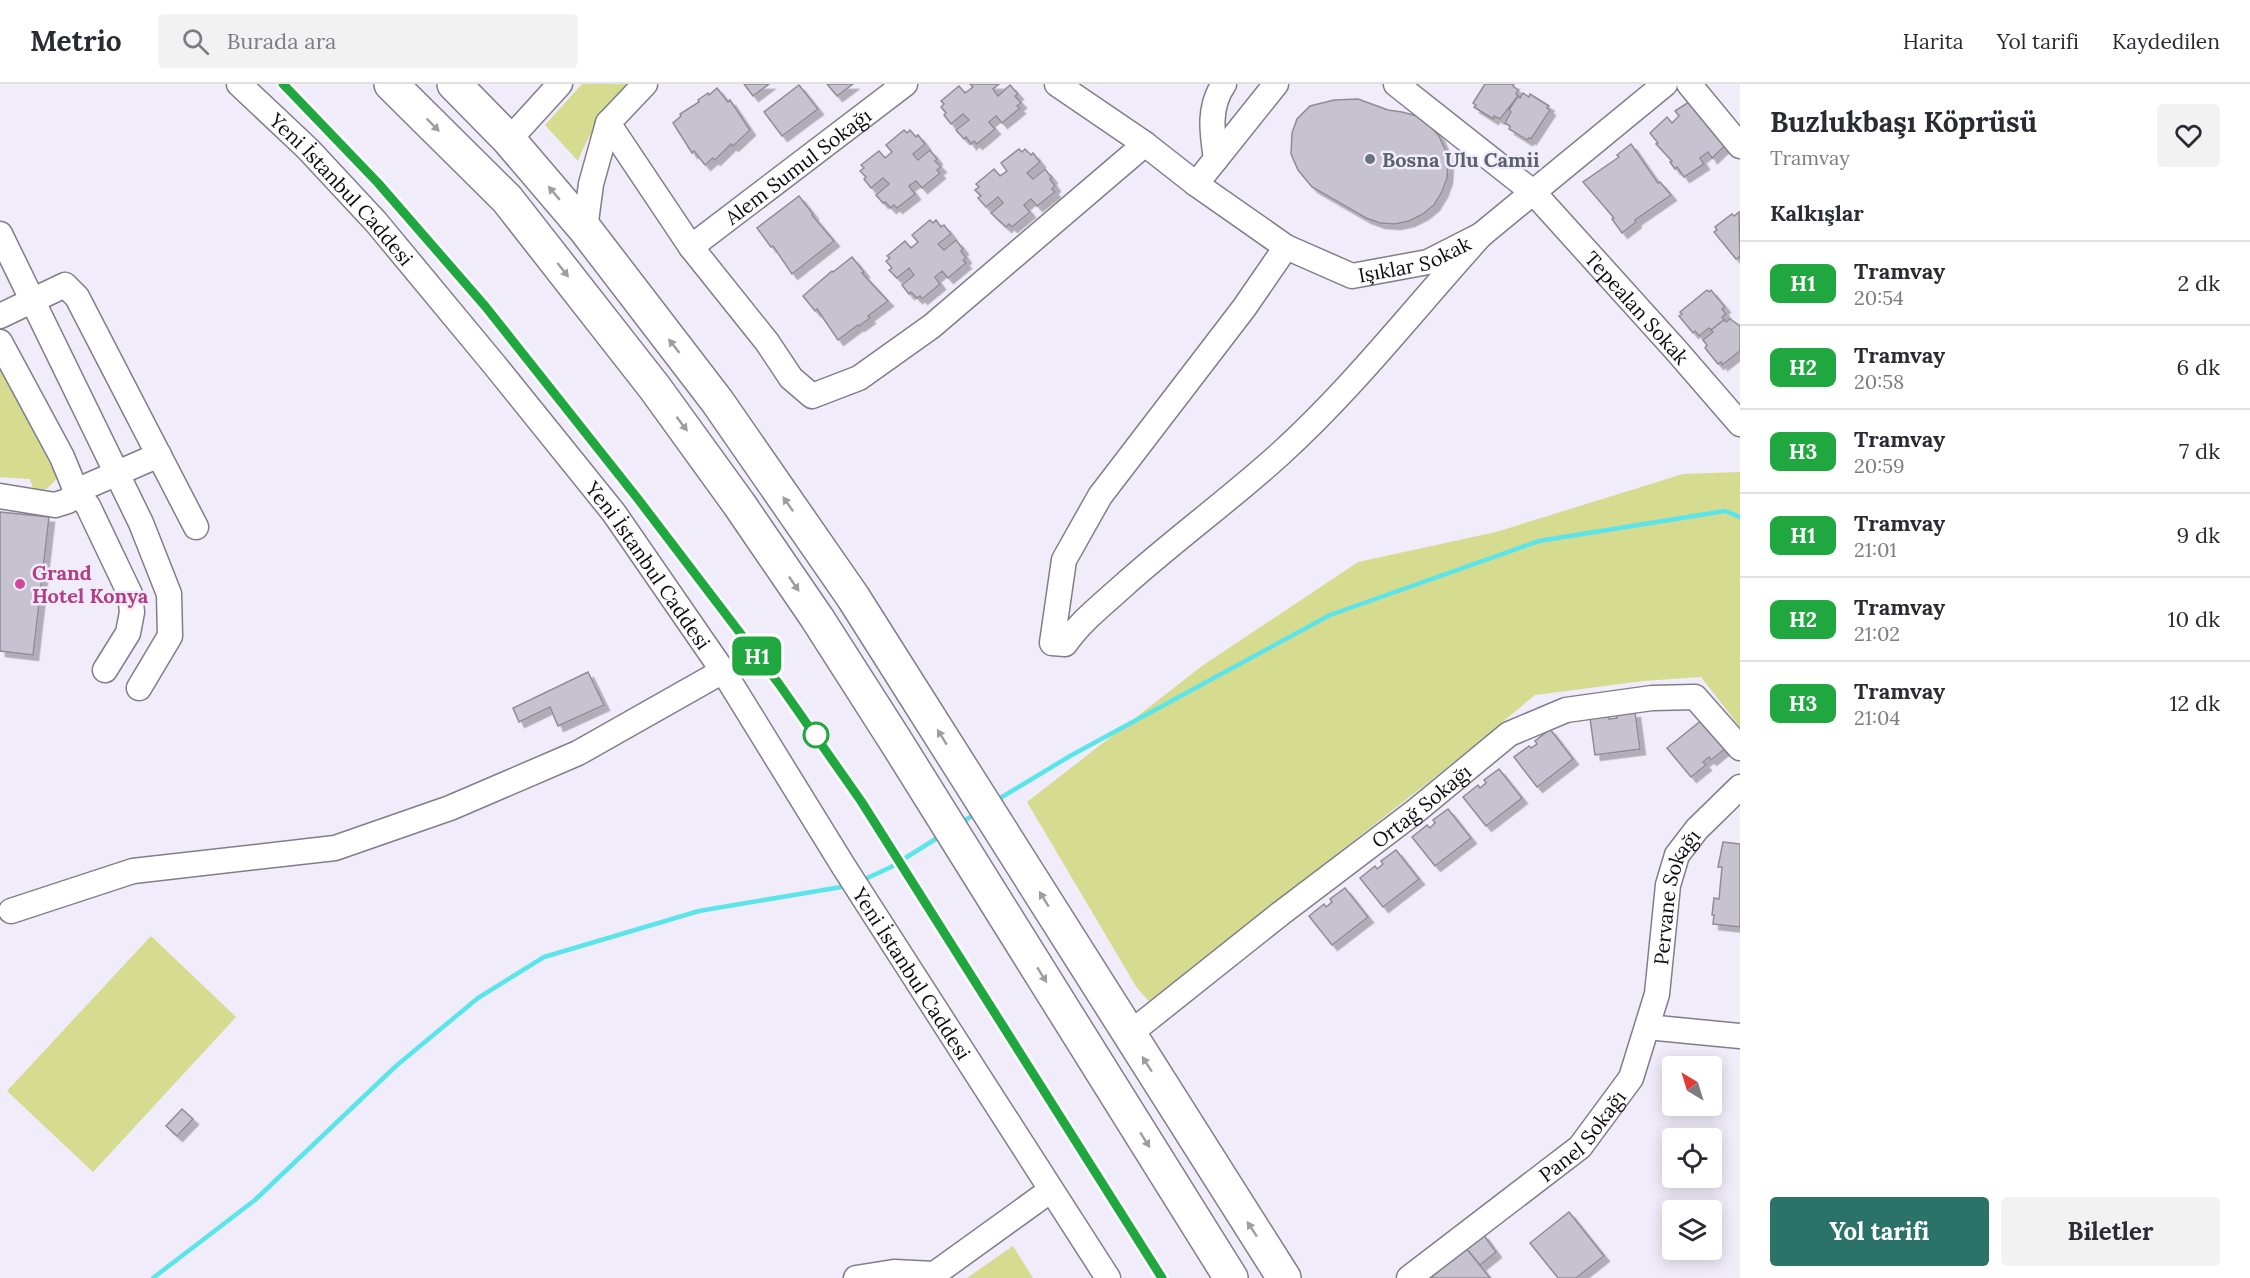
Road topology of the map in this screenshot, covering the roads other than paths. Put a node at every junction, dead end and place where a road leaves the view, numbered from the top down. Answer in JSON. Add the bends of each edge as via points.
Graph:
{"nodes":[{"id":1,"x":239,"y":84,"type":"edge"},
{"id":2,"x":391,"y":84,"type":"edge"},
{"id":3,"x":454,"y":84,"type":"edge"},
{"id":4,"x":560,"y":84,"type":"edge"},
{"id":5,"x":645,"y":84,"type":"edge"},
{"id":6,"x":905,"y":84,"type":"edge"},
{"id":7,"x":1224,"y":84,"type":"edge"},
{"id":8,"x":1276,"y":84,"type":"edge"},
{"id":9,"x":1396,"y":84,"type":"edge"},
{"id":10,"x":1665,"y":84,"type":"edge"},
{"id":11,"x":1689,"y":84,"type":"edge"},
{"id":12,"x":1070,"y":87,"type":"edge"},
{"id":13,"x":608,"y":123,"type":"junction"},
{"id":14,"x":509,"y":140,"type":"junction"},
{"id":15,"x":1145,"y":144,"type":"junction"},
{"id":16,"x":1740,"y":146,"type":"edge"},
{"id":17,"x":1216,"y":159,"type":"junction"},
{"id":18,"x":1196,"y":184,"type":"junction"},
{"id":19,"x":1534,"y":193,"type":"junction"},
{"id":20,"x":585,"y":229,"type":"junction"},
{"id":21,"x":0,"y":234,"type":"edge"},
{"id":22,"x":1481,"y":235,"type":"junction"},
{"id":23,"x":691,"y":247,"type":"junction"},
{"id":24,"x":1286,"y":247,"type":"junction"},
{"id":25,"x":32,"y":301,"type":"junction"},
{"id":26,"x":0,"y":316,"type":"edge"},
{"id":27,"x":0,"y":342,"type":"edge"},
{"id":28,"x":1740,"y":424,"type":"edge"},
{"id":29,"x":159,"y":456,"type":"junction"},
{"id":30,"x":117,"y":474,"type":"junction"},
{"id":31,"x":76,"y":492,"type":"junction"},
{"id":32,"x":0,"y":496,"type":"edge"},
{"id":33,"x":196,"y":527,"type":"dead end"},
{"id":34,"x":105,"y":670,"type":"dead end"},
{"id":35,"x":723,"y":671,"type":"junction"},
{"id":36,"x":138,"y":688,"type":"dead end"},
{"id":37,"x":1740,"y":748,"type":"edge"},
{"id":38,"x":1740,"y":787,"type":"edge"},
{"id":39,"x":10,"y":911,"type":"dead end"},
{"id":40,"x":1647,"y":1027,"type":"junction"},
{"id":41,"x":1128,"y":1035,"type":"junction"},
{"id":42,"x":1740,"y":1036,"type":"edge"},
{"id":43,"x":1051,"y":1190,"type":"junction"},
{"id":44,"x":931,"y":1276,"type":"edge"},
{"id":45,"x":856,"y":1278,"type":"edge"},
{"id":46,"x":1108,"y":1278,"type":"edge"},
{"id":47,"x":1231,"y":1278,"type":"edge"},
{"id":48,"x":1284,"y":1278,"type":"edge"},
{"id":49,"x":1409,"y":1278,"type":"edge"}],
"edges":[{"from":1,"to":35,"type":"street","name":"Yeni İstanbul Caddesi","via":[[308,149],[376,222],[486,354],[614,513]]},
{"from":2,"to":47,"type":"highway","one_way":true,"via":[[507,199],[655,388],[778,559]]},
{"from":3,"to":14,"type":"highway"},
{"from":4,"to":14,"type":"street"},
{"from":5,"to":13,"type":"street"},
{"from":6,"to":23,"type":"street","name":"Alem Sumul Sokağı"},
{"from":7,"to":17,"type":"street","via":[[1211,123]]},
{"from":8,"to":17,"type":"street"},
{"from":9,"to":19,"type":"street","name":"Tepealan Sokak"},
{"from":10,"to":19,"type":"street","name":"Işıklar Sokak"},
{"from":11,"to":16,"type":"street"},
{"from":12,"to":15,"type":"street","name":"Işıklar Sokak"},
{"from":13,"to":20,"type":"street","via":[[591,184]]},
{"from":13,"to":23,"type":"street"},
{"from":20,"to":14,"type":"highway","one_way":true},
{"from":15,"to":18,"type":"street","name":"Işıklar Sokak"},
{"from":15,"to":23,"type":"street","via":[[932,326],[859,378],[812,396],[791,378]]},
{"from":17,"to":18,"type":"street"},
{"from":18,"to":24,"type":"street","name":"Işıklar Sokak"},
{"from":19,"to":22,"type":"street","name":"Işıklar Sokak"},
{"from":19,"to":28,"type":"street","name":"Tepealan Sokak"},
{"from":41,"to":20,"type":"highway","one_way":true,"via":[[853,597],[717,401]]},
{"from":21,"to":25,"type":"street"},
{"from":22,"to":24,"type":"street","name":"Işıklar Sokak","via":[[1428,262],[1352,276]]},
{"from":22,"to":24,"type":"street","via":[[1381,352],[1307,430],[1131,579],[1077,627],[1065,644],[1052,643],[1065,560],[1100,496],[1245,308]]},
{"from":25,"to":26,"type":"street"},
{"from":25,"to":29,"type":"street","via":[[65,285],[70,288]]},
{"from":25,"to":30,"type":"street"},
{"from":27,"to":31,"type":"street","via":[[62,457]]},
{"from":29,"to":30,"type":"street"},
{"from":29,"to":33,"type":"street"},
{"from":30,"to":31,"type":"street"},
{"from":30,"to":36,"type":"street","via":[[170,594],[170,636]]},
{"from":31,"to":32,"type":"street","via":[[68,501],[55,505]]},
{"from":31,"to":34,"type":"street","via":[[88,506],[130,594],[128,633]]},
{"from":35,"to":39,"type":"street","via":[[578,753],[450,808],[335,848],[133,871]]},
{"from":35,"to":43,"type":"street","name":"Yeni İstanbul Caddesi"},
{"from":37,"to":41,"type":"street","name":"Ortağ Sokağı","via":[[1695,697],[1652,698],[1566,710],[1509,734]]},
{"from":38,"to":40,"type":"street","name":"Pervane Sokağı","via":[[1677,855],[1668,885],[1657,994]]},
{"from":40,"to":42,"type":"street"},
{"from":40,"to":49,"type":"street","name":"Panel Sokağı","via":[[1631,1078],[1580,1147]]},
{"from":48,"to":41,"type":"highway","one_way":true},
{"from":43,"to":44,"type":"street"},
{"from":43,"to":46,"type":"street","name":"Yeni İstanbul Caddesi"},
{"from":44,"to":45,"type":"street","via":[[894,1272]]}]}
